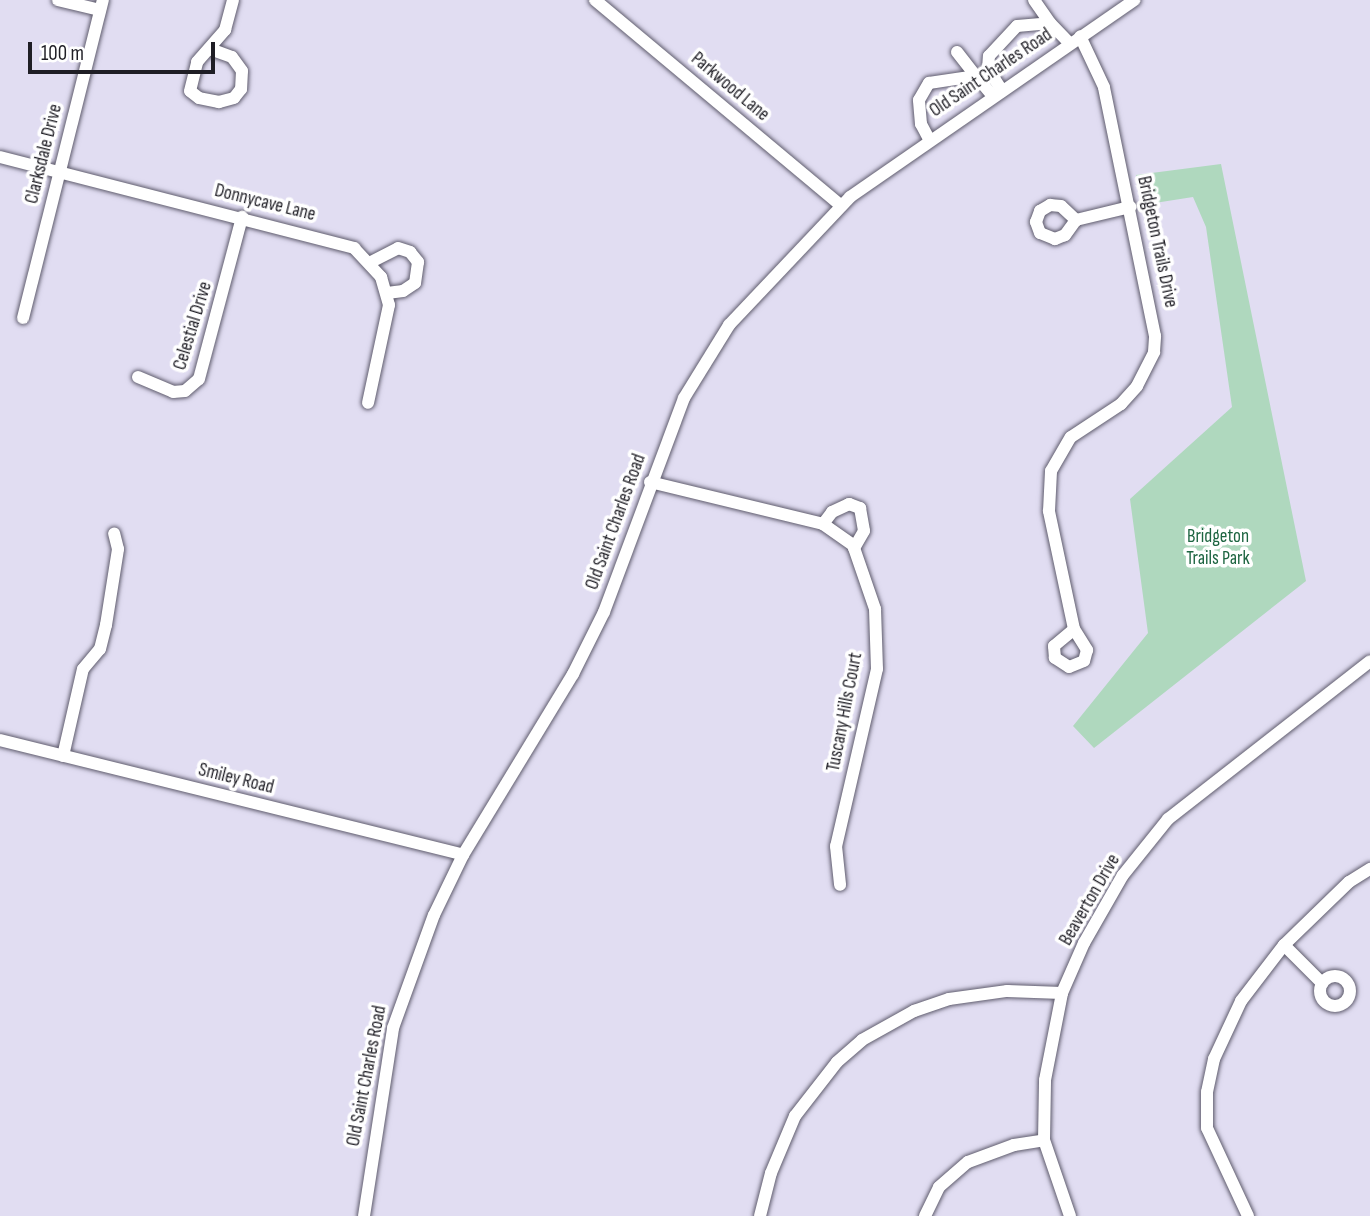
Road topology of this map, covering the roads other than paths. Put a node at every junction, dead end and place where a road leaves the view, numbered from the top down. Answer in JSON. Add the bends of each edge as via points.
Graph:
{"nodes":[{"id":1,"x":58,"y":0,"type":"edge"},
{"id":2,"x":233,"y":0,"type":"edge"},
{"id":3,"x":595,"y":0,"type":"edge"},
{"id":4,"x":1034,"y":0,"type":"edge"},
{"id":5,"x":1134,"y":0,"type":"edge"},
{"id":6,"x":102,"y":5,"type":"edge"},
{"id":7,"x":1050,"y":23,"type":"junction"},
{"id":8,"x":1075,"y":39,"type":"junction"},
{"id":9,"x":210,"y":49,"type":"junction"},
{"id":10,"x":957,"y":52,"type":"dead end"},
{"id":11,"x":976,"y":76,"type":"junction"},
{"id":12,"x":997,"y":92,"type":"junction"},
{"id":13,"x":929,"y":139,"type":"junction"},
{"id":14,"x":0,"y":157,"type":"edge"},
{"id":15,"x":60,"y":172,"type":"junction"},
{"id":16,"x":840,"y":205,"type":"junction"},
{"id":17,"x":1130,"y":207,"type":"junction"},
{"id":18,"x":242,"y":217,"type":"junction"},
{"id":19,"x":1076,"y":220,"type":"dead end"},
{"id":20,"x":371,"y":262,"type":"junction"},
{"id":21,"x":387,"y":293,"type":"junction"},
{"id":22,"x":23,"y":318,"type":"dead end"},
{"id":23,"x":138,"y":377,"type":"dead end"},
{"id":24,"x":368,"y":403,"type":"dead end"},
{"id":25,"x":650,"y":482,"type":"junction"},
{"id":26,"x":822,"y":524,"type":"junction"},
{"id":27,"x":114,"y":533,"type":"dead end"},
{"id":28,"x":854,"y":548,"type":"junction"},
{"id":29,"x":1074,"y":629,"type":"dead end"},
{"id":30,"x":1370,"y":661,"type":"edge"},
{"id":31,"x":0,"y":740,"type":"edge"},
{"id":32,"x":63,"y":755,"type":"junction"},
{"id":33,"x":463,"y":855,"type":"junction"},
{"id":34,"x":1370,"y":869,"type":"edge"},
{"id":35,"x":840,"y":885,"type":"dead end"},
{"id":36,"x":1284,"y":944,"type":"junction"},
{"id":37,"x":1322,"y":983,"type":"dead end"},
{"id":38,"x":1062,"y":993,"type":"junction"},
{"id":39,"x":1044,"y":1139,"type":"junction"},
{"id":40,"x":364,"y":1216,"type":"edge"},
{"id":41,"x":760,"y":1216,"type":"edge"},
{"id":42,"x":925,"y":1216,"type":"edge"},
{"id":43,"x":1070,"y":1216,"type":"edge"},
{"id":44,"x":1248,"y":1216,"type":"edge"}],
"edges":[{"from":1,"to":6,"type":"street"},
{"from":2,"to":9,"type":"street","via":[[225,30]]},
{"from":3,"to":16,"type":"street","name":"Parkwood Lane"},
{"from":4,"to":7,"type":"street","name":"Bridgeton Trails Drive"},
{"from":5,"to":8,"type":"street","name":"Old Saint Charles Road"},
{"from":6,"to":15,"type":"street","name":"Clarksdale Drive"},
{"from":7,"to":8,"type":"street","name":"Bridgeton Trails Drive"},
{"from":7,"to":12,"type":"street","via":[[1017,26],[993,46],[988,69]]},
{"from":8,"to":12,"type":"street","name":"Old Saint Charles Road"},
{"from":8,"to":17,"type":"street","name":"Bridgeton Trails Drive","via":[[1104,87]]},
{"from":9,"to":9,"type":"street","via":[[197,62],[190,91],[219,102],[234,98],[241,89],[242,71],[232,57]]},
{"from":10,"to":11,"type":"street"},
{"from":11,"to":12,"type":"street"},
{"from":11,"to":13,"type":"street","via":[[936,80],[924,87],[920,116]]},
{"from":12,"to":13,"type":"street","name":"Old Saint Charles Road"},
{"from":13,"to":16,"type":"street","name":"Old Saint Charles Road"},
{"from":14,"to":15,"type":"street","name":"Donnycave Lane"},
{"from":15,"to":18,"type":"street","name":"Donnycave Lane"},
{"from":15,"to":22,"type":"street","name":"Clarksdale Drive"},
{"from":16,"to":25,"type":"street","name":"Old Saint Charles Road","via":[[729,325],[684,398]]},
{"from":17,"to":19,"type":"street"},
{"from":17,"to":29,"type":"street","name":"Bridgeton Trails Drive","via":[[1153,312],[1154,352],[1129,396],[1070,437],[1051,471],[1047,491]]},
{"from":18,"to":20,"type":"street","name":"Donnycave Lane","via":[[337,241]]},
{"from":18,"to":23,"type":"street","name":"Celestial Drive","via":[[199,379],[185,391],[173,392]]},
{"from":20,"to":21,"type":"street"},
{"from":20,"to":21,"type":"street","via":[[398,247],[418,262],[415,283]]},
{"from":21,"to":24,"type":"street","via":[[387,327]]},
{"from":25,"to":26,"type":"street"},
{"from":25,"to":33,"type":"street","name":"Old Saint Charles Road","via":[[629,551],[585,649]]},
{"from":26,"to":28,"type":"street"},
{"from":26,"to":28,"type":"street","via":[[832,512],[849,504],[860,508],[864,531]]},
{"from":27,"to":32,"type":"street","via":[[118,549],[106,625],[100,649],[83,670]]},
{"from":28,"to":35,"type":"street","name":"Tuscany Hills Court","via":[[875,610],[877,669],[836,846]]},
{"from":30,"to":38,"type":"street","name":"Beaverton Drive","via":[[1168,818],[1123,875]]},
{"from":31,"to":32,"type":"street","name":"Smiley Road"},
{"from":32,"to":33,"type":"street","name":"Smiley Road"},
{"from":33,"to":40,"type":"street","name":"Old Saint Charles Road","via":[[429,927],[393,1028]]},
{"from":34,"to":36,"type":"street","via":[[1349,882]]},
{"from":36,"to":37,"type":"street"},
{"from":36,"to":44,"type":"street","via":[[1241,1001],[1214,1059],[1207,1092],[1207,1128]]},
{"from":38,"to":39,"type":"street","name":"Beaverton Drive","via":[[1045,1080]]},
{"from":38,"to":41,"type":"street","via":[[1007,991],[949,999],[914,1011],[862,1041],[837,1062],[795,1116],[774,1164]]},
{"from":39,"to":42,"type":"street","via":[[968,1162],[939,1187]]},
{"from":39,"to":43,"type":"street","name":"Beaverton Drive"}]}
